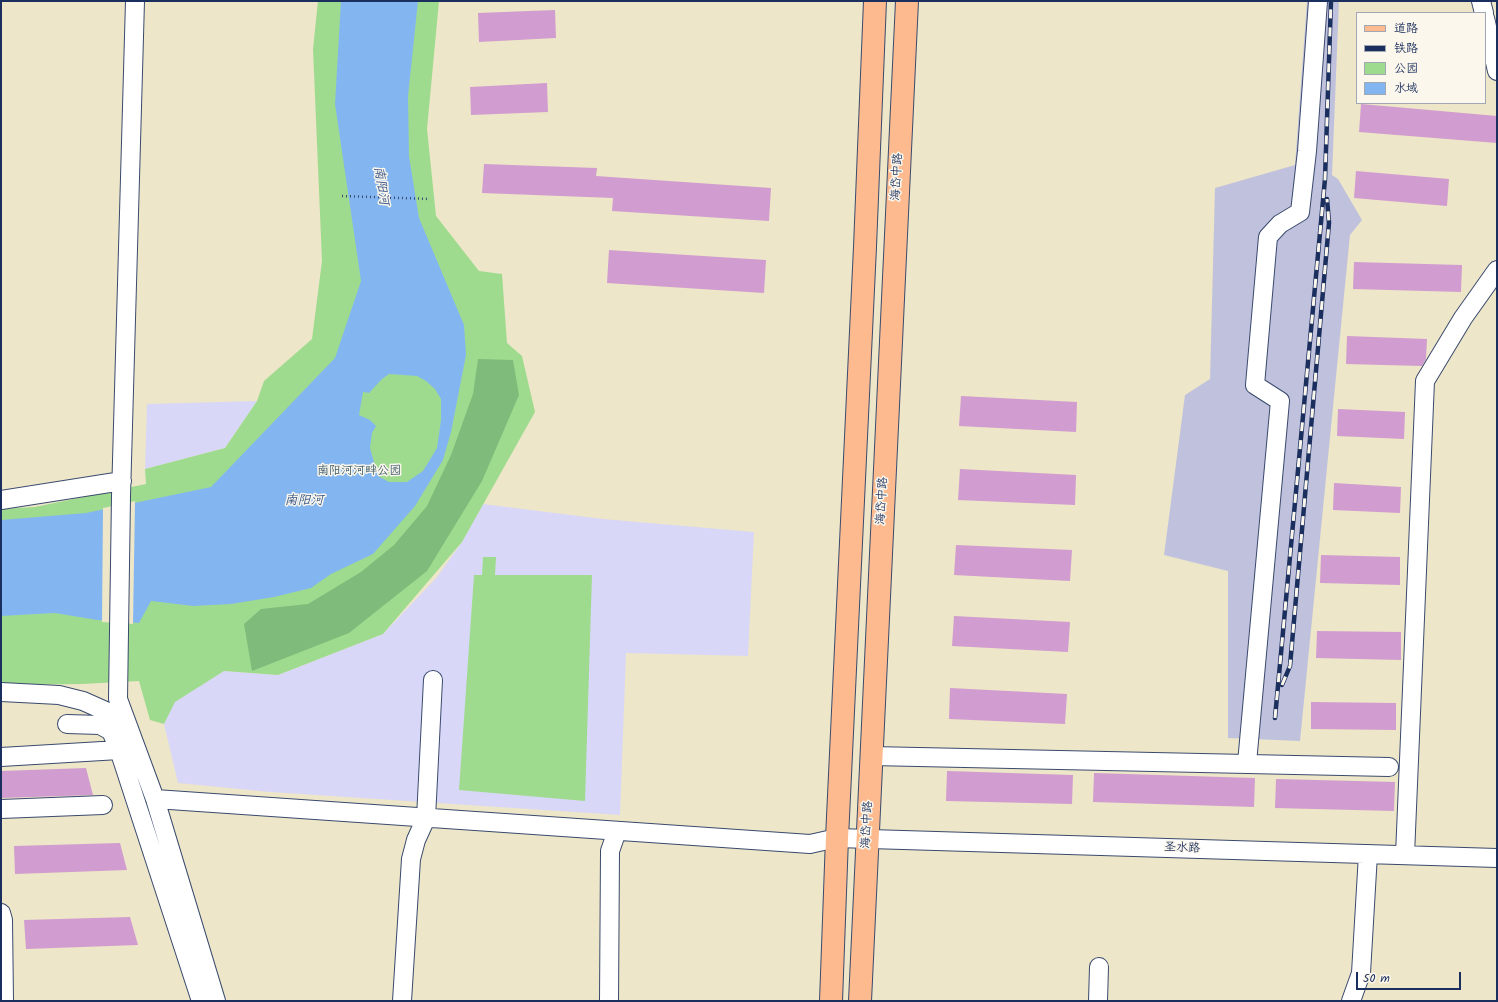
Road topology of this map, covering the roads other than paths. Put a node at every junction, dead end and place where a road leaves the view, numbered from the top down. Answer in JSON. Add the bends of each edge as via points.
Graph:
{"nodes":[{"id":1,"x":135,"y":1,"type":"edge"},
{"id":2,"x":875,"y":1,"type":"edge"},
{"id":3,"x":906,"y":1,"type":"edge"},
{"id":4,"x":1318,"y":1,"type":"edge"},
{"id":5,"x":1481,"y":1,"type":"edge"},
{"id":6,"x":1484,"y":12,"type":"edge"},
{"id":7,"x":1486,"y":22,"type":"edge"},
{"id":8,"x":1497,"y":71,"type":"edge"},
{"id":9,"x":1497,"y":270,"type":"edge"},
{"id":10,"x":121,"y":488,"type":"junction"},
{"id":11,"x":1,"y":500,"type":"edge"},
{"id":12,"x":433,"y":680,"type":"dead end"},
{"id":13,"x":1,"y":692,"type":"edge"},
{"id":14,"x":126,"y":723,"type":"junction"},
{"id":15,"x":67,"y":724,"type":"dead end"},
{"id":16,"x":119,"y":750,"type":"junction"},
{"id":17,"x":871,"y":756,"type":"junction"},
{"id":18,"x":1,"y":757,"type":"edge"},
{"id":19,"x":1247,"y":763,"type":"junction"},
{"id":20,"x":1389,"y":767,"type":"dead end"},
{"id":21,"x":155,"y":799,"type":"junction"},
{"id":22,"x":103,"y":805,"type":"dead end"},
{"id":23,"x":1,"y":809,"type":"edge"},
{"id":24,"x":426,"y":818,"type":"junction"},
{"id":25,"x":617,"y":831,"type":"junction"},
{"id":26,"x":838,"y":838,"type":"junction"},
{"id":27,"x":867,"y":840,"type":"junction"},
{"id":28,"x":1368,"y":854,"type":"junction"},
{"id":29,"x":1405,"y":855,"type":"junction"},
{"id":30,"x":1497,"y":858,"type":"edge"},
{"id":31,"x":1,"y":913,"type":"edge"},
{"id":32,"x":1099,"y":968,"type":"dead end"},
{"id":33,"x":4,"y":1001,"type":"edge"},
{"id":34,"x":202,"y":1001,"type":"edge"},
{"id":35,"x":216,"y":1001,"type":"edge"},
{"id":36,"x":402,"y":1001,"type":"edge"},
{"id":37,"x":609,"y":1001,"type":"edge"},
{"id":38,"x":831,"y":1001,"type":"edge"},
{"id":39,"x":860,"y":1001,"type":"edge"},
{"id":40,"x":1098,"y":1001,"type":"edge"},
{"id":41,"x":1351,"y":1001,"type":"edge"}],
"edges":[{"from":1,"to":10,"type":"street"},
{"from":2,"to":26,"type":"main road"},
{"from":3,"to":17,"type":"main road","name":"海岱中路"},
{"from":4,"to":19,"type":"street","via":[[1300,212],[1280,224],[1268,237],[1255,385],[1280,401]]},
{"from":5,"to":6,"type":"street"},
{"from":7,"to":8,"type":"street"},
{"from":9,"to":29,"type":"street","via":[[1463,318],[1425,381]]},
{"from":10,"to":11,"type":"street"},
{"from":10,"to":14,"type":"street","via":[[118,699]]},
{"from":12,"to":24,"type":"street"},
{"from":13,"to":14,"type":"street","via":[[59,695],[83,701]]},
{"from":14,"to":21,"type":"street"},
{"from":15,"to":16,"type":"street","via":[[100,725],[111,731]]},
{"from":16,"to":18,"type":"street"},
{"from":16,"to":34,"type":"street"},
{"from":17,"to":19,"type":"street"},
{"from":17,"to":27,"type":"main road","name":"海岱中路"},
{"from":19,"to":20,"type":"street"},
{"from":21,"to":24,"type":"street","name":"圣水路"},
{"from":21,"to":35,"type":"street"},
{"from":22,"to":23,"type":"street"},
{"from":24,"to":25,"type":"street","name":"圣水路"},
{"from":24,"to":36,"type":"street","via":[[411,859]]},
{"from":25,"to":26,"type":"street","name":"圣水路","via":[[810,844]]},
{"from":25,"to":37,"type":"street","via":[[610,851]]},
{"from":26,"to":27,"type":"street","name":"圣水路"},
{"from":26,"to":38,"type":"main road"},
{"from":27,"to":28,"type":"street","name":"圣水路"},
{"from":27,"to":39,"type":"main road","name":"海岱中路"},
{"from":28,"to":29,"type":"street","name":"圣水路"},
{"from":28,"to":41,"type":"street","via":[[1361,973]]},
{"from":29,"to":30,"type":"street","name":"圣水路"},
{"from":31,"to":33,"type":"street"},
{"from":32,"to":40,"type":"street"}]}
